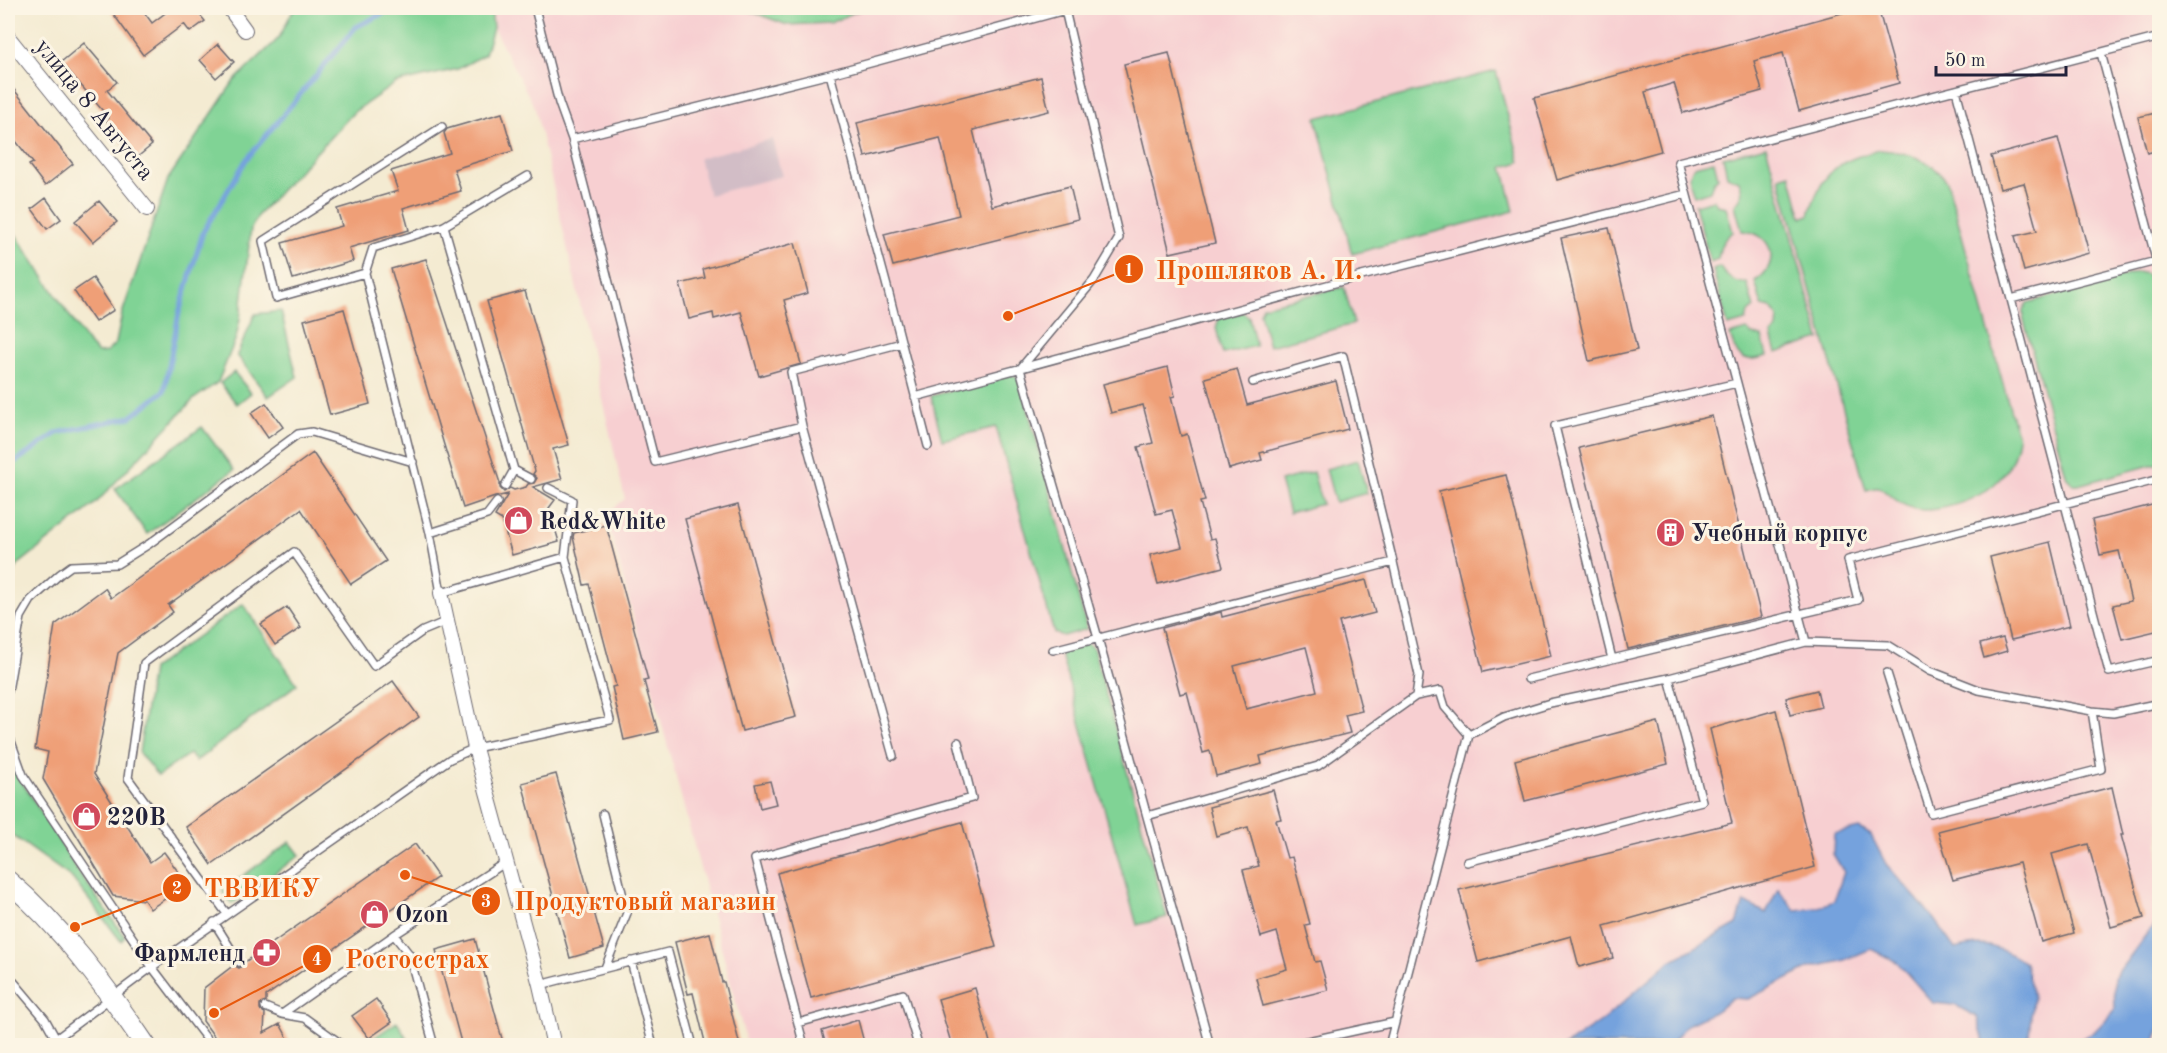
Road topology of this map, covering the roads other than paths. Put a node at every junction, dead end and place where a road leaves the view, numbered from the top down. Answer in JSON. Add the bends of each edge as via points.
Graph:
{"nodes":[{"id":1,"x":229,"y":8,"type":"edge"},
{"id":2,"x":535,"y":8,"type":"edge"},
{"id":3,"x":245,"y":30,"type":"dead end"},
{"id":4,"x":8,"y":37,"type":"edge"},
{"id":5,"x":2160,"y":37,"type":"edge"},
{"id":6,"x":2101,"y":53,"type":"junction"},
{"id":7,"x":830,"y":74,"type":"junction"},
{"id":8,"x":1956,"y":90,"type":"junction"},
{"id":9,"x":442,"y":127,"type":"dead end"},
{"id":10,"x":572,"y":139,"type":"junction"},
{"id":11,"x":528,"y":176,"type":"dead end"},
{"id":12,"x":1686,"y":194,"type":"junction"},
{"id":13,"x":147,"y":209,"type":"dead end"},
{"id":14,"x":444,"y":226,"type":"junction"},
{"id":15,"x":2158,"y":261,"type":"edge"},
{"id":16,"x":365,"y":273,"type":"junction"},
{"id":17,"x":2160,"y":274,"type":"edge"},
{"id":18,"x":2011,"y":298,"type":"junction"},
{"id":19,"x":902,"y":343,"type":"junction"},
{"id":20,"x":1020,"y":369,"type":"junction"},
{"id":21,"x":1253,"y":382,"type":"dead end"},
{"id":22,"x":1737,"y":383,"type":"junction"},
{"id":23,"x":915,"y":397,"type":"junction"},
{"id":24,"x":802,"y":426,"type":"junction"},
{"id":25,"x":928,"y":446,"type":"dead end"},
{"id":26,"x":413,"y":462,"type":"junction"},
{"id":27,"x":514,"y":470,"type":"junction"},
{"id":28,"x":531,"y":479,"type":"dead end"},
{"id":29,"x":2160,"y":479,"type":"edge"},
{"id":30,"x":506,"y":486,"type":"dead end"},
{"id":31,"x":548,"y":488,"type":"dead end"},
{"id":32,"x":497,"y":502,"type":"dead end"},
{"id":33,"x":2066,"y":504,"type":"junction"},
{"id":34,"x":430,"y":533,"type":"junction"},
{"id":35,"x":565,"y":557,"type":"junction"},
{"id":36,"x":1393,"y":562,"type":"junction"},
{"id":37,"x":441,"y":593,"type":"junction"},
{"id":38,"x":1797,"y":614,"type":"junction"},
{"id":39,"x":447,"y":621,"type":"junction"},
{"id":40,"x":1098,"y":638,"type":"junction"},
{"id":41,"x":1806,"y":642,"type":"junction"},
{"id":42,"x":1053,"y":650,"type":"dead end"},
{"id":43,"x":1612,"y":659,"type":"junction"},
{"id":44,"x":2160,"y":660,"type":"edge"},
{"id":45,"x":1887,"y":673,"type":"dead end"},
{"id":46,"x":1669,"y":678,"type":"junction"},
{"id":47,"x":1528,"y":679,"type":"dead end"},
{"id":48,"x":8,"y":691,"type":"edge"},
{"id":49,"x":1416,"y":696,"type":"junction"},
{"id":50,"x":2160,"y":703,"type":"edge"},
{"id":51,"x":2092,"y":711,"type":"junction"},
{"id":52,"x":8,"y":733,"type":"edge"},
{"id":53,"x":1469,"y":735,"type":"junction"},
{"id":54,"x":958,"y":742,"type":"dead end"},
{"id":55,"x":475,"y":748,"type":"junction"},
{"id":56,"x":893,"y":756,"type":"dead end"},
{"id":57,"x":603,"y":814,"type":"dead end"},
{"id":58,"x":1147,"y":816,"type":"junction"},
{"id":59,"x":507,"y":862,"type":"junction"},
{"id":60,"x":1467,"y":862,"type":"dead end"},
{"id":61,"x":8,"y":881,"type":"edge"},
{"id":62,"x":227,"y":914,"type":"junction"},
{"id":63,"x":214,"y":922,"type":"junction"},
{"id":64,"x":394,"y":935,"type":"junction"},
{"id":65,"x":631,"y":961,"type":"junction"},
{"id":66,"x":239,"y":962,"type":"dead end"},
{"id":67,"x":152,"y":967,"type":"junction"},
{"id":68,"x":605,"y":968,"type":"junction"},
{"id":69,"x":8,"y":975,"type":"edge"},
{"id":70,"x":540,"y":985,"type":"junction"},
{"id":71,"x":112,"y":998,"type":"junction"},
{"id":72,"x":266,"y":1007,"type":"dead end"},
{"id":73,"x":282,"y":1014,"type":"junction"},
{"id":74,"x":1395,"y":1022,"type":"junction"},
{"id":75,"x":798,"y":1023,"type":"junction"},
{"id":76,"x":917,"y":1042,"type":"dead end"},
{"id":77,"x":56,"y":1043,"type":"edge"},
{"id":78,"x":146,"y":1046,"type":"edge"},
{"id":79,"x":212,"y":1046,"type":"edge"},
{"id":80,"x":344,"y":1046,"type":"edge"},
{"id":81,"x":434,"y":1046,"type":"edge"},
{"id":82,"x":554,"y":1046,"type":"edge"},
{"id":83,"x":653,"y":1046,"type":"edge"},
{"id":84,"x":693,"y":1046,"type":"edge"},
{"id":85,"x":804,"y":1046,"type":"edge"},
{"id":86,"x":1210,"y":1046,"type":"edge"},
{"id":87,"x":1285,"y":1046,"type":"edge"},
{"id":88,"x":1389,"y":1046,"type":"edge"}],
"edges":[{"from":1,"to":3,"type":"street"},
{"from":2,"to":10,"type":"lane"},
{"from":4,"to":13,"type":"street","name":"улица 8 Августа"},
{"from":5,"to":6,"type":"lane"},
{"from":6,"to":8,"type":"lane"},
{"from":6,"to":15,"type":"lane"},
{"from":7,"to":10,"type":"lane"},
{"from":7,"to":19,"type":"lane"},
{"from":7,"to":20,"type":"lane","via":[[1065,10],[1119,238],[1094,280]]},
{"from":8,"to":12,"type":"lane","via":[[1678,162]]},
{"from":8,"to":18,"type":"lane"},
{"from":9,"to":16,"type":"lane","via":[[263,241],[276,298]]},
{"from":10,"to":24,"type":"lane","via":[[655,462]]},
{"from":11,"to":14,"type":"lane"},
{"from":12,"to":20,"type":"lane","via":[[1342,281]]},
{"from":12,"to":22,"type":"lane"},
{"from":14,"to":16,"type":"lane","via":[[373,248]]},
{"from":14,"to":27,"type":"lane"},
{"from":15,"to":17,"type":"lane"},
{"from":15,"to":18,"type":"lane"},
{"from":16,"to":26,"type":"lane"},
{"from":18,"to":33,"type":"lane"},
{"from":19,"to":23,"type":"lane"},
{"from":19,"to":24,"type":"lane","via":[[791,372]]},
{"from":20,"to":23,"type":"lane"},
{"from":20,"to":40,"type":"lane"},
{"from":21,"to":36,"type":"lane","via":[[1343,356]]},
{"from":22,"to":38,"type":"lane"},
{"from":22,"to":43,"type":"lane","via":[[1555,426]]},
{"from":23,"to":25,"type":"lane"},
{"from":24,"to":56,"type":"lane"},
{"from":26,"to":34,"type":"lane"},
{"from":26,"to":48,"type":"lane","via":[[312,432],[298,434],[117,564],[71,566],[60,574],[31,600],[21,617]]},
{"from":27,"to":28,"type":"lane"},
{"from":27,"to":30,"type":"lane"},
{"from":29,"to":33,"type":"lane"},
{"from":31,"to":35,"type":"lane","via":[[572,500]]},
{"from":32,"to":34,"type":"lane","via":[[487,515]]},
{"from":33,"to":38,"type":"lane","via":[[1848,560],[1858,600]]},
{"from":33,"to":44,"type":"lane","via":[[2109,672]]},
{"from":34,"to":37,"type":"lane"},
{"from":35,"to":37,"type":"lane"},
{"from":35,"to":55,"type":"lane","via":[[610,720]]},
{"from":36,"to":40,"type":"lane"},
{"from":36,"to":49,"type":"lane","via":[[1419,675]]},
{"from":37,"to":39,"type":"street"},
{"from":38,"to":41,"type":"lane"},
{"from":38,"to":43,"type":"lane"},
{"from":39,"to":55,"type":"street"},
{"from":39,"to":62,"type":"lane","via":[[423,631],[374,666],[294,552],[144,663],[128,778]]},
{"from":40,"to":42,"type":"lane"},
{"from":40,"to":58,"type":"lane"},
{"from":41,"to":46,"type":"lane"},
{"from":41,"to":51,"type":"lane","via":[[1888,645],[1930,671],[1979,690]]},
{"from":43,"to":47,"type":"lane"},
{"from":45,"to":51,"type":"lane","via":[[1931,813],[2101,769]]},
{"from":46,"to":53,"type":"lane","via":[[1550,703],[1504,717]]},
{"from":46,"to":60,"type":"lane","via":[[1702,801]]},
{"from":49,"to":53,"type":"lane","via":[[1440,691],[1445,707]]},
{"from":49,"to":58,"type":"lane","via":[[1318,766]]},
{"from":50,"to":51,"type":"lane","via":[[2113,713]]},
{"from":52,"to":67,"type":"lane","via":[[24,775]]},
{"from":53,"to":74,"type":"lane"},
{"from":54,"to":75,"type":"lane","via":[[972,798],[755,859]]},
{"from":55,"to":59,"type":"street"},
{"from":55,"to":62,"type":"lane","via":[[450,759]]},
{"from":57,"to":68,"type":"lane","via":[[627,913]]},
{"from":58,"to":86,"type":"lane"},
{"from":59,"to":64,"type":"lane"},
{"from":59,"to":70,"type":"street"},
{"from":61,"to":71,"type":"street","via":[[70,943]]},
{"from":62,"to":63,"type":"lane"},
{"from":63,"to":66,"type":"lane"},
{"from":63,"to":67,"type":"lane"},
{"from":64,"to":73,"type":"lane"},
{"from":64,"to":81,"type":"lane","via":[[409,954]]},
{"from":65,"to":68,"type":"lane"},
{"from":65,"to":83,"type":"lane"},
{"from":65,"to":84,"type":"lane","via":[[668,952]]},
{"from":67,"to":71,"type":"lane"},
{"from":67,"to":79,"type":"lane"},
{"from":68,"to":70,"type":"lane"},
{"from":69,"to":77,"type":"lane","via":[[45,1019]]},
{"from":70,"to":82,"type":"street"},
{"from":71,"to":77,"type":"lane"},
{"from":71,"to":78,"type":"street"},
{"from":72,"to":73,"type":"lane"},
{"from":73,"to":80,"type":"lane","via":[[305,1018]]},
{"from":74,"to":87,"type":"lane"},
{"from":74,"to":88,"type":"lane"},
{"from":75,"to":76,"type":"lane","via":[[903,994]]},
{"from":75,"to":85,"type":"lane"}]}
